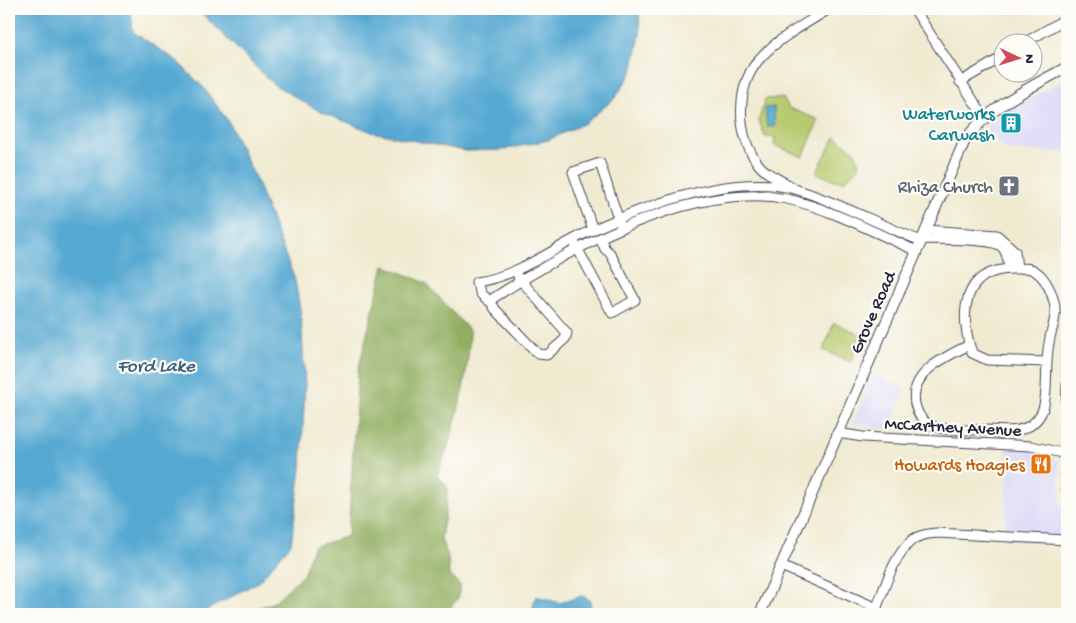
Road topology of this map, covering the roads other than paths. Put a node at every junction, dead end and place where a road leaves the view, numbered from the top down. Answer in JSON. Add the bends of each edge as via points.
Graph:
{"nodes":[{"id":1,"x":829,"y":9,"type":"edge"},
{"id":2,"x":914,"y":9,"type":"edge"},
{"id":3,"x":1067,"y":18,"type":"edge"},
{"id":4,"x":1043,"y":32,"type":"edge"},
{"id":5,"x":994,"y":62,"type":"edge"},
{"id":6,"x":1067,"y":67,"type":"edge"},
{"id":7,"x":960,"y":82,"type":"junction"},
{"id":8,"x":984,"y":117,"type":"junction"},
{"id":9,"x":761,"y":186,"type":"junction"},
{"id":10,"x":797,"y":190,"type":"junction"},
{"id":11,"x":701,"y":193,"type":"junction"},
{"id":12,"x":763,"y":196,"type":"junction"},
{"id":13,"x":815,"y":202,"type":"junction"},
{"id":14,"x":704,"y":203,"type":"junction"},
{"id":15,"x":847,"y":210,"type":"junction"},
{"id":16,"x":858,"y":215,"type":"junction"},
{"id":17,"x":619,"y":218,"type":"junction"},
{"id":18,"x":854,"y":224,"type":"junction"},
{"id":19,"x":621,"y":229,"type":"junction"},
{"id":20,"x":893,"y":229,"type":"junction"},
{"id":21,"x":592,"y":230,"type":"junction"},
{"id":22,"x":600,"y":238,"type":"junction"},
{"id":23,"x":574,"y":239,"type":"junction"},
{"id":24,"x":889,"y":239,"type":"junction"},
{"id":25,"x":921,"y":240,"type":"junction"},
{"id":26,"x":577,"y":249,"type":"junction"},
{"id":27,"x":1013,"y":269,"type":"junction"},
{"id":28,"x":514,"y":270,"type":"junction"},
{"id":29,"x":520,"y":280,"type":"junction"},
{"id":30,"x":490,"y":300,"type":"junction"},
{"id":31,"x":969,"y":345,"type":"junction"},
{"id":32,"x":1047,"y":362,"type":"junction"},
{"id":33,"x":1067,"y":385,"type":"edge"},
{"id":34,"x":837,"y":433,"type":"junction"},
{"id":35,"x":1066,"y":450,"type":"edge"},
{"id":36,"x":1067,"y":492,"type":"edge"},
{"id":37,"x":1067,"y":540,"type":"edge"},
{"id":38,"x":781,"y":566,"type":"junction"},
{"id":39,"x":876,"y":611,"type":"edge"},
{"id":40,"x":760,"y":614,"type":"edge"}],
"edges":[{"from":1,"to":10,"type":"street","via":[[762,56],[750,76],[743,98],[741,119],[745,143],[760,166]]},
{"from":2,"to":7,"type":"street"},
{"from":3,"to":4,"type":"street"},
{"from":5,"to":7,"type":"street"},
{"from":6,"to":8,"type":"main road","name":"Grove Road"},
{"from":7,"to":8,"type":"street"},
{"from":8,"to":25,"type":"main road","name":"Grove Road","via":[[958,153]]},
{"from":9,"to":10,"type":"street"},
{"from":9,"to":11,"type":"street","via":[[730,187]]},
{"from":9,"to":12,"type":"street"},
{"from":10,"to":13,"type":"street"},
{"from":11,"to":14,"type":"street"},
{"from":11,"to":17,"type":"street"},
{"from":12,"to":13,"type":"street"},
{"from":12,"to":14,"type":"street"},
{"from":13,"to":15,"type":"street"},
{"from":13,"to":18,"type":"street"},
{"from":14,"to":19,"type":"street"},
{"from":15,"to":16,"type":"street"},
{"from":15,"to":20,"type":"street","via":[[890,223]]},
{"from":16,"to":18,"type":"street"},
{"from":16,"to":20,"type":"street"},
{"from":17,"to":19,"type":"street"},
{"from":17,"to":21,"type":"street"},
{"from":17,"to":21,"type":"street","via":[[600,163],[573,172]]},
{"from":18,"to":24,"type":"street"},
{"from":19,"to":22,"type":"street"},
{"from":20,"to":24,"type":"street"},
{"from":20,"to":25,"type":"street"},
{"from":21,"to":23,"type":"street"},
{"from":22,"to":26,"type":"street"},
{"from":22,"to":26,"type":"street","via":[[636,300],[612,313]]},
{"from":23,"to":26,"type":"street"},
{"from":23,"to":28,"type":"street"},
{"from":24,"to":25,"type":"street"},
{"from":25,"to":27,"type":"street","via":[[997,235],[1015,250]]},
{"from":25,"to":34,"type":"main road","name":"Grove Road"},
{"from":26,"to":29,"type":"street"},
{"from":27,"to":31,"type":"street","via":[[986,273],[973,287],[966,310]]},
{"from":27,"to":32,"type":"street","via":[[1031,269],[1050,289],[1055,317]]},
{"from":28,"to":29,"type":"street"},
{"from":28,"to":30,"type":"street","via":[[476,282],[481,294]]},
{"from":29,"to":30,"type":"street"},
{"from":29,"to":30,"type":"street","via":[[567,333],[547,356],[538,354]]},
{"from":31,"to":32,"type":"street","via":[[973,354],[987,360]]},
{"from":31,"to":32,"type":"street","via":[[923,374],[917,385],[915,405],[927,423],[942,428],[1019,431],[1031,424],[1044,409]]},
{"from":33,"to":35,"type":"street"},
{"from":34,"to":35,"type":"street","name":"McCartney Avenue","via":[[863,438]]},
{"from":34,"to":38,"type":"main road","name":"Grove Road"},
{"from":35,"to":36,"type":"street"},
{"from":37,"to":39,"type":"street","via":[[923,535],[904,549]]},
{"from":38,"to":39,"type":"street"},
{"from":38,"to":40,"type":"main road","name":"Grove Road"}]}
